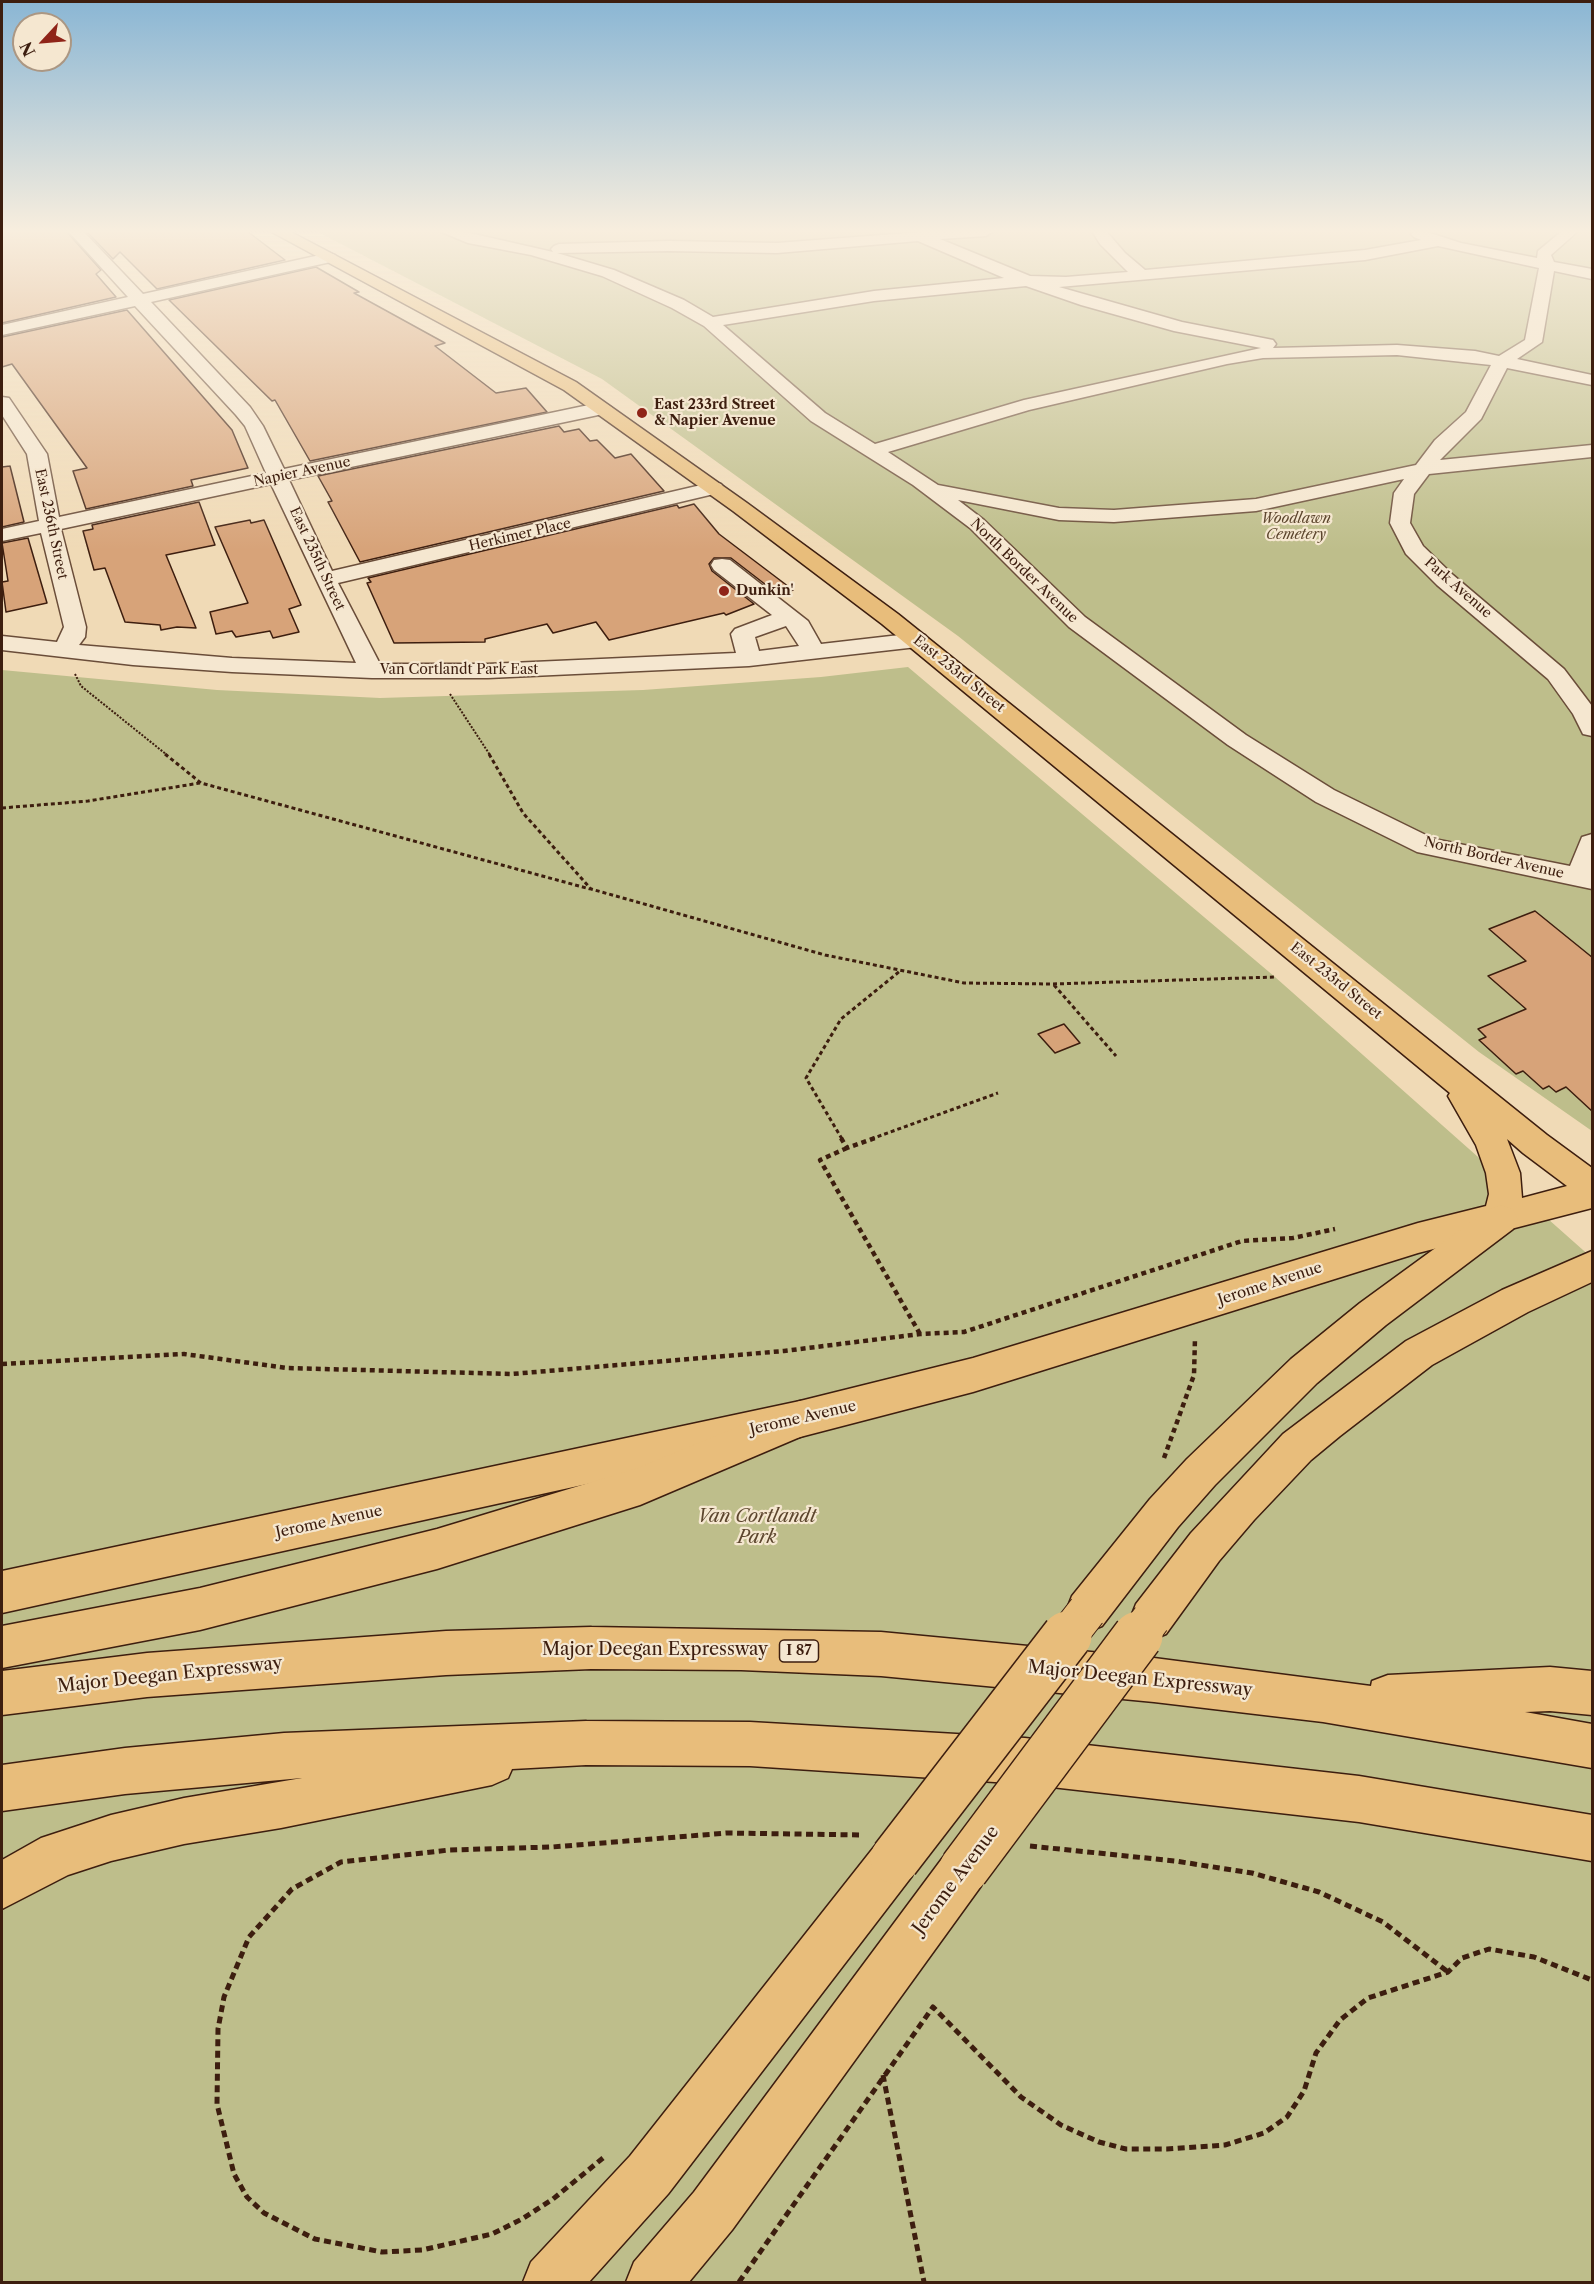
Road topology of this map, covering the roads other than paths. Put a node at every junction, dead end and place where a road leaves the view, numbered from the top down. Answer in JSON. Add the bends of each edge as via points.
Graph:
{"nodes":[{"id":1,"x":175,"y":338,"type":"edge"},
{"id":2,"x":480,"y":338,"type":"edge"},
{"id":3,"x":728,"y":338,"type":"edge"},
{"id":4,"x":1241,"y":338,"type":"edge"},
{"id":5,"x":1534,"y":338,"type":"edge"},
{"id":6,"x":1313,"y":350,"type":"junction"},
{"id":7,"x":1501,"y":362,"type":"junction"},
{"id":8,"x":1593,"y":380,"type":"edge"},
{"id":9,"x":2,"y":402,"type":"edge"},
{"id":10,"x":603,"y":408,"type":"junction"},
{"id":11,"x":872,"y":451,"type":"junction"},
{"id":12,"x":1593,"y":451,"type":"edge"},
{"id":13,"x":1424,"y":471,"type":"junction"},
{"id":14,"x":279,"y":476,"type":"junction"},
{"id":15,"x":920,"y":482,"type":"junction"},
{"id":16,"x":714,"y":488,"type":"junction"},
{"id":17,"x":50,"y":525,"type":"junction"},
{"id":18,"x":2,"y":534,"type":"edge"},
{"id":19,"x":722,"y":565,"type":"dead end"},
{"id":20,"x":325,"y":579,"type":"junction"},
{"id":21,"x":789,"y":617,"type":"junction"},
{"id":22,"x":917,"y":640,"type":"junction"},
{"id":23,"x":2,"y":643,"type":"edge"},
{"id":24,"x":62,"y":651,"type":"junction"},
{"id":25,"x":813,"y":652,"type":"junction"},
{"id":26,"x":749,"y":659,"type":"junction"},
{"id":27,"x":372,"y":671,"type":"junction"},
{"id":28,"x":1593,"y":729,"type":"edge"},
{"id":29,"x":1593,"y":843,"type":"edge"},
{"id":30,"x":1586,"y":879,"type":"edge"},
{"id":31,"x":1452,"y":1076,"type":"junction"},
{"id":32,"x":1593,"y":1186,"type":"edge"},
{"id":33,"x":1593,"y":1194,"type":"edge"},
{"id":34,"x":1501,"y":1219,"type":"junction"},
{"id":35,"x":1593,"y":1266,"type":"edge"},
{"id":36,"x":800,"y":1419,"type":"junction"},
{"id":37,"x":2,"y":1592,"type":"edge"},
{"id":38,"x":2,"y":1647,"type":"edge"},
{"id":39,"x":2,"y":1693,"type":"edge"},
{"id":40,"x":1593,"y":1693,"type":"edge"},
{"id":41,"x":1323,"y":1700,"type":"junction"},
{"id":42,"x":586,"y":1743,"type":"junction"},
{"id":43,"x":1593,"y":1746,"type":"edge"},
{"id":44,"x":2,"y":1788,"type":"edge"},
{"id":45,"x":1593,"y":1838,"type":"edge"},
{"id":46,"x":2,"y":1885,"type":"edge"},
{"id":47,"x":551,"y":2283,"type":"edge"},
{"id":48,"x":654,"y":2283,"type":"edge"}],
"edges":[{"from":1,"to":14,"type":"street","name":"East 235th Street","via":[[243,411]]},
{"from":2,"to":10,"type":"main road","name":"East 233rd Street","via":[[562,381]]},
{"from":3,"to":11,"type":"street","name":"North Border Avenue","via":[[818,417]]},
{"from":4,"to":6,"type":"street"},
{"from":5,"to":7,"type":"street","via":[[1533,342]]},
{"from":6,"to":7,"type":"street","via":[[1397,350]]},
{"from":6,"to":11,"type":"street","via":[[1227,359],[1140,378],[1024,406]]},
{"from":7,"to":8,"type":"street"},
{"from":7,"to":13,"type":"street","name":"Park Avenue","via":[[1474,415],[1442,444]]},
{"from":9,"to":17,"type":"street","name":"East 236th Street","via":[[37,454]]},
{"from":10,"to":14,"type":"street","name":"Napier Avenue"},
{"from":10,"to":16,"type":"main road","name":"East 233rd Street"},
{"from":11,"to":15,"type":"street","name":"North Border Avenue"},
{"from":12,"to":13,"type":"street","via":[[1442,465]]},
{"from":13,"to":15,"type":"street","via":[[1256,505],[1114,516],[1014,507],[956,495]]},
{"from":13,"to":28,"type":"street","name":"Park Avenue","via":[[1404,493],[1400,523],[1414,549],[1556,674]]},
{"from":14,"to":17,"type":"street","name":"Napier Avenue"},
{"from":14,"to":20,"type":"street","name":"East 235th Street"},
{"from":15,"to":30,"type":"street","name":"North Border Avenue","via":[[977,524],[1077,622],[1237,740],[1325,796],[1427,846]]},
{"from":16,"to":20,"type":"street","name":"Herkimer Place"},
{"from":16,"to":22,"type":"main road","name":"East 233rd Street"},
{"from":17,"to":18,"type":"street","name":"Napier Avenue"},
{"from":17,"to":24,"type":"street","name":"East 236th Street","via":[[75,627],[73,637]]},
{"from":19,"to":21,"type":"street"},
{"from":20,"to":27,"type":"street","name":"East 235th Street"},
{"from":21,"to":25,"type":"street","via":[[800,626]]},
{"from":21,"to":26,"type":"street","via":[[743,634]]},
{"from":22,"to":25,"type":"street","name":"Van Cortlandt Park East"},
{"from":22,"to":31,"type":"main road","name":"East 233rd Street"},
{"from":23,"to":24,"type":"street","name":"Van Cortlandt Park East"},
{"from":24,"to":27,"type":"street","name":"Van Cortlandt Park East"},
{"from":25,"to":26,"type":"street","name":"Van Cortlandt Park East"},
{"from":26,"to":27,"type":"street","name":"Van Cortlandt Park East","via":[[573,669]]},
{"from":29,"to":30,"type":"street"},
{"from":31,"to":32,"type":"main road","name":"East 233rd Street"},
{"from":31,"to":34,"type":"main road","via":[[1486,1132],[1500,1164],[1506,1194]]},
{"from":33,"to":34,"type":"main road","name":"Jerome Avenue"},
{"from":34,"to":36,"type":"main road","name":"Jerome Avenue","via":[[1418,1238],[973,1375]]},
{"from":34,"to":47,"type":"main road","bridge":true,"via":[[1304,1371],[1234,1436],[1194,1480],[1087,1611],[883,1847],[648,2175]]},
{"from":35,"to":48,"type":"main road","name":"Jerome Avenue","bridge":true,"via":[[1515,1301],[1412,1358],[1326,1423],[1240,1506],[1205,1547],[712,2211]]},
{"from":36,"to":37,"type":"main road","name":"Jerome Avenue"},
{"from":36,"to":38,"type":"main road","via":[[640,1486],[437,1550],[210,1606]]},
{"from":39,"to":41,"type":"main road","name":"Major Deegan Expressway","number":"I 87","via":[[147,1675],[423,1654],[591,1648],[881,1654]]},
{"from":40,"to":41,"type":"main road","via":[[1550,1689]]},
{"from":41,"to":43,"type":"main road","name":"Major Deegan Expressway","number":"I 87"},
{"from":42,"to":44,"type":"main road","via":[[284,1756],[125,1771]]},
{"from":42,"to":45,"type":"main road","via":[[750,1744],[1036,1762],[1347,1798]]},
{"from":42,"to":46,"type":"main road","via":[[111,1838],[58,1855]]}]}
